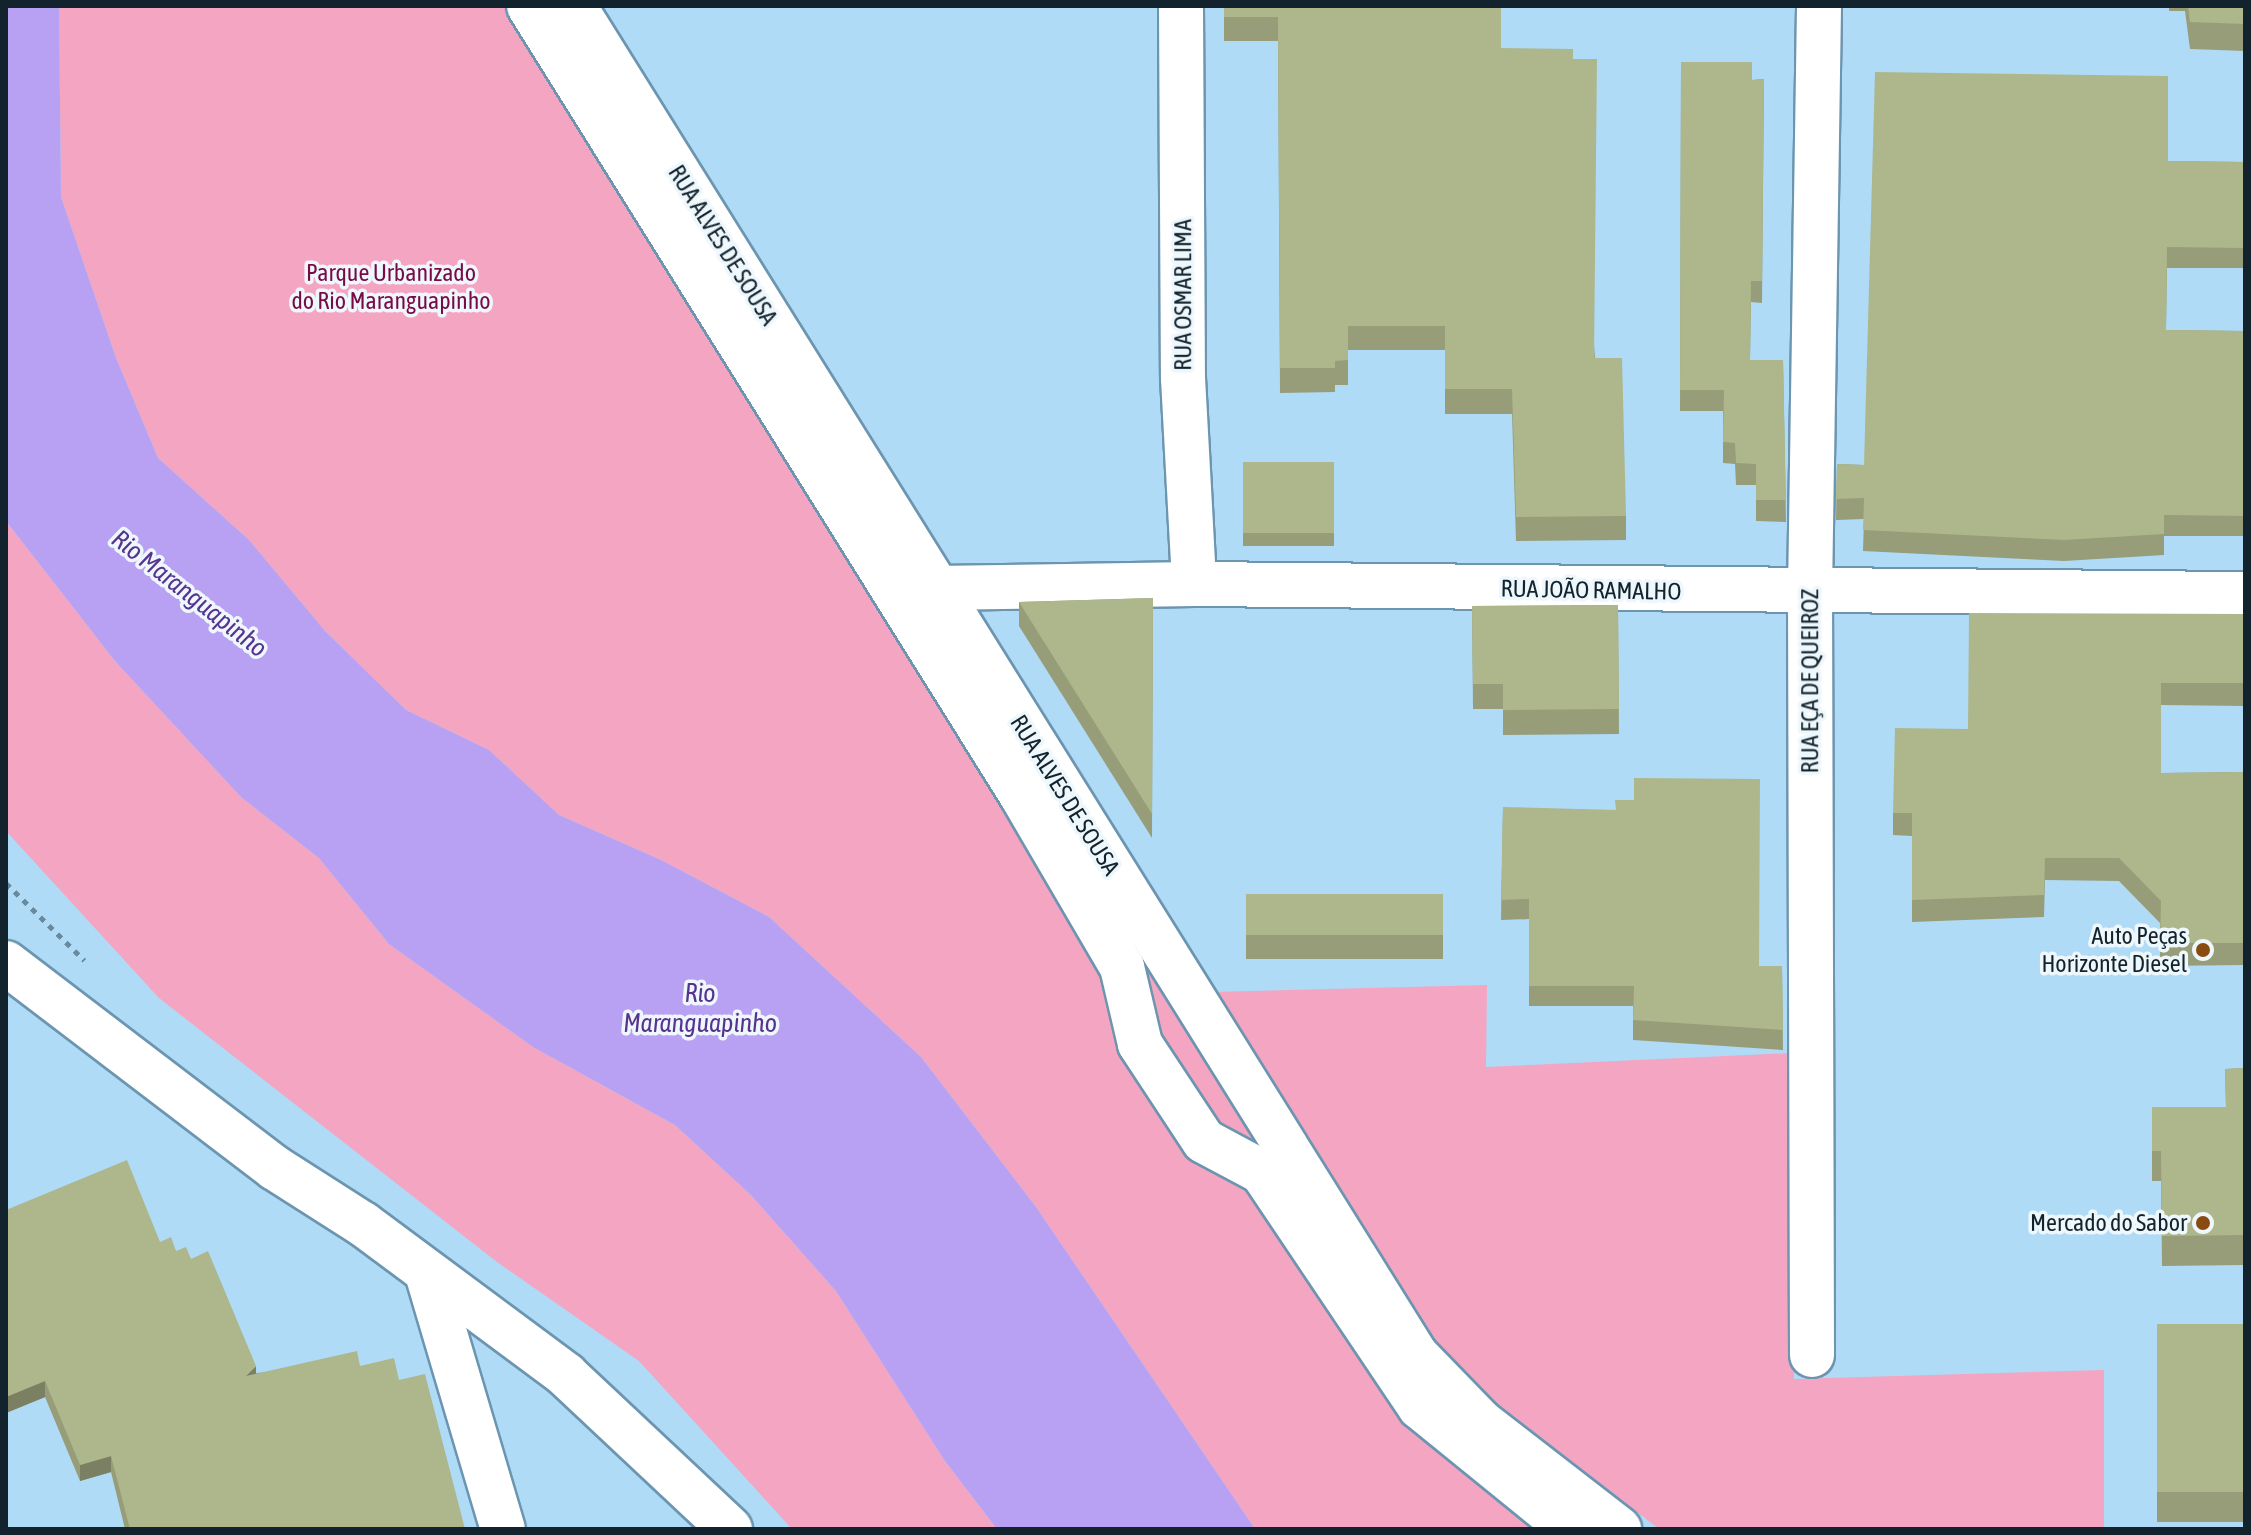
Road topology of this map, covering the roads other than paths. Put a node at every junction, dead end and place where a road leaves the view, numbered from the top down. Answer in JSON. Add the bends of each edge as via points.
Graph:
{"nodes":[{"id":1,"x":529,"y":6,"type":"edge"},
{"id":2,"x":574,"y":6,"type":"edge"},
{"id":3,"x":1181,"y":6,"type":"edge"},
{"id":4,"x":1819,"y":6,"type":"edge"},
{"id":5,"x":1194,"y":584,"type":"junction"},
{"id":6,"x":936,"y":588,"type":"junction"},
{"id":7,"x":1810,"y":593,"type":"junction"},
{"id":8,"x":2245,"y":594,"type":"edge"},
{"id":9,"x":6,"y":963,"type":"edge"},
{"id":10,"x":427,"y":1273,"type":"junction"},
{"id":11,"x":1812,"y":1355,"type":"dead end"},
{"id":12,"x":503,"y":1529,"type":"edge"},
{"id":13,"x":730,"y":1529,"type":"edge"},
{"id":14,"x":1570,"y":1529,"type":"edge"},
{"id":15,"x":1619,"y":1529,"type":"edge"}],
"edges":[{"from":1,"to":14,"type":"street","via":[[1022,796],[1122,967],[1140,1044],[1204,1141],[1262,1172],[1420,1407]]},
{"from":2,"to":6,"type":"street","name":"RUA ALVES DE SOUSA"},
{"from":3,"to":5,"type":"street","name":"RUA OSMAR LIMA","via":[[1183,378]]},
{"from":4,"to":7,"type":"street","name":"RUA EÇA DE QUEIROZ"},
{"from":5,"to":6,"type":"street","name":"RUA JOÃO RAMALHO"},
{"from":5,"to":7,"type":"street","name":"RUA JOÃO RAMALHO"},
{"from":6,"to":15,"type":"street","name":"RUA ALVES DE SOUSA","via":[[1416,1355],[1481,1422]]},
{"from":7,"to":8,"type":"street","name":"RUA JOÃO RAMALHO"},
{"from":7,"to":11,"type":"street","name":"RUA EÇA DE QUEIROZ"},
{"from":9,"to":10,"type":"street","via":[[275,1168]]},
{"from":10,"to":12,"type":"street"},
{"from":10,"to":13,"type":"street","via":[[566,1375]]}]}
